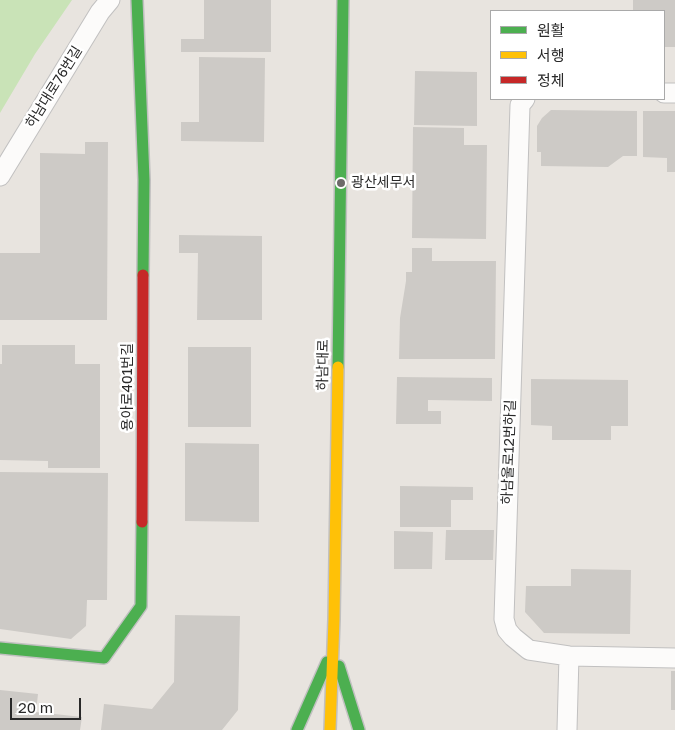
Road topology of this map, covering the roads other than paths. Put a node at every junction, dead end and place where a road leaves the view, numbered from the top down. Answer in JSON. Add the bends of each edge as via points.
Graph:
{"nodes":[{"id":1,"x":110,"y":0,"type":"edge"},
{"id":2,"x":137,"y":0,"type":"edge"},
{"id":3,"x":344,"y":0,"type":"edge"},
{"id":4,"x":524,"y":100,"type":"edge"},
{"id":5,"x":0,"y":176,"type":"edge"},
{"id":6,"x":333,"y":647,"type":"junction"},
{"id":7,"x":0,"y":648,"type":"edge"},
{"id":8,"x":569,"y":656,"type":"junction"},
{"id":9,"x":675,"y":658,"type":"edge"},
{"id":10,"x":297,"y":730,"type":"edge"},
{"id":11,"x":330,"y":730,"type":"edge"},
{"id":12,"x":358,"y":730,"type":"edge"},
{"id":13,"x":567,"y":730,"type":"edge"}],
"edges":[{"from":1,"to":5,"type":"street","name":"하남대로76번길"},
{"from":2,"to":7,"type":"main road","name":"용아로401번길","via":[[144,180],[141,606],[104,658]]},
{"from":3,"to":6,"type":"main road","name":"하남대로"},
{"from":4,"to":8,"type":"street","name":"하남울로12번하길","via":[[520,105],[504,619],[507,630],[529,650]]},
{"from":6,"to":10,"type":"main road"},
{"from":6,"to":11,"type":"main road","name":"하남대로"},
{"from":6,"to":12,"type":"main road"},
{"from":8,"to":9,"type":"street","name":"하남울로12번하길"},
{"from":8,"to":13,"type":"street"}]}
